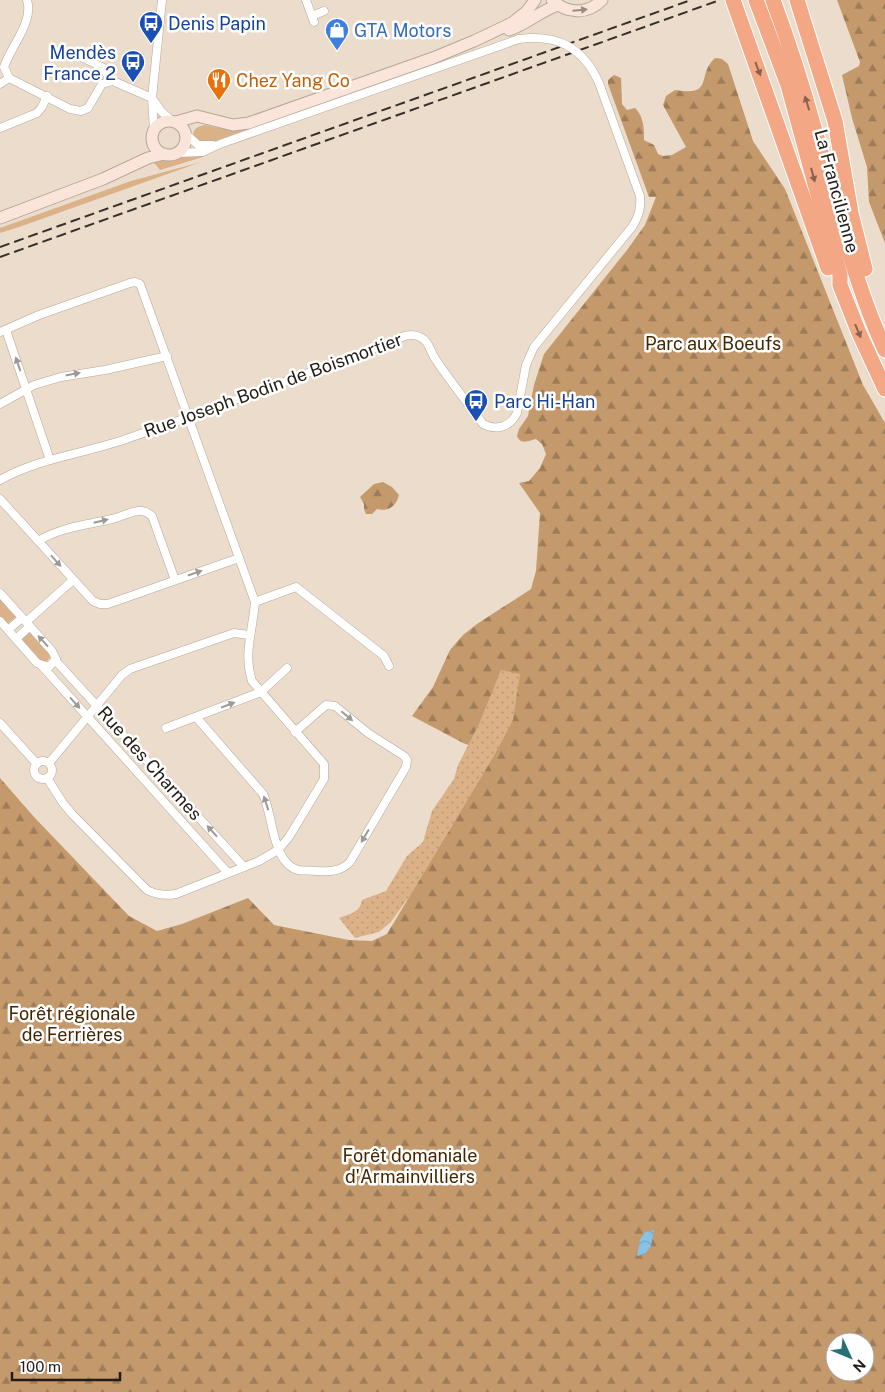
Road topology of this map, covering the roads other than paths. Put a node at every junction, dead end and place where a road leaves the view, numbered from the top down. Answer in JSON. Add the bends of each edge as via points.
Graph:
{"nodes":[{"id":1,"x":26,"y":0,"type":"edge"},
{"id":2,"x":162,"y":0,"type":"edge"},
{"id":3,"x":306,"y":0,"type":"edge"},
{"id":4,"x":536,"y":0,"type":"edge"},
{"id":5,"x":602,"y":0,"type":"edge"},
{"id":6,"x":733,"y":0,"type":"edge"},
{"id":7,"x":796,"y":0,"type":"edge"},
{"id":8,"x":555,"y":2,"type":"edge"},
{"id":9,"x":775,"y":3,"type":"edge"},
{"id":10,"x":758,"y":6,"type":"edge"},
{"id":11,"x":324,"y":11,"type":"dead end"},
{"id":12,"x":474,"y":40,"type":"junction"},
{"id":13,"x":64,"y":54,"type":"dead end"},
{"id":14,"x":9,"y":78,"type":"junction"},
{"id":15,"x":110,"y":81,"type":"junction"},
{"id":16,"x":0,"y":84,"type":"edge"},
{"id":17,"x":47,"y":96,"type":"junction"},
{"id":18,"x":152,"y":98,"type":"junction"},
{"id":19,"x":174,"y":121,"type":"junction"},
{"id":20,"x":217,"y":122,"type":"junction"},
{"id":21,"x":0,"y":128,"type":"edge"},
{"id":22,"x":186,"y":133,"type":"junction"},
{"id":23,"x":153,"y":135,"type":"junction"},
{"id":24,"x":220,"y":144,"type":"junction"},
{"id":25,"x":178,"y":153,"type":"junction"},
{"id":26,"x":164,"y":154,"type":"junction"},
{"id":27,"x":128,"y":166,"type":"junction"},
{"id":28,"x":0,"y":216,"type":"edge"},
{"id":29,"x":840,"y":286,"type":"junction"},
{"id":30,"x":865,"y":301,"type":"junction"},
{"id":31,"x":3,"y":331,"type":"edge"},
{"id":32,"x":885,"y":350,"type":"edge"},
{"id":33,"x":167,"y":356,"type":"junction"},
{"id":34,"x":26,"y":389,"type":"junction"},
{"id":35,"x":885,"y":389,"type":"edge"},
{"id":36,"x":0,"y":404,"type":"edge"},
{"id":37,"x":187,"y":417,"type":"junction"},
{"id":38,"x":50,"y":460,"type":"junction"},
{"id":39,"x":0,"y":480,"type":"edge"},
{"id":40,"x":0,"y":499,"type":"edge"},
{"id":41,"x":38,"y":541,"type":"junction"},
{"id":42,"x":239,"y":558,"type":"junction"},
{"id":43,"x":73,"y":580,"type":"junction"},
{"id":44,"x":175,"y":580,"type":"junction"},
{"id":45,"x":0,"y":593,"type":"edge"},
{"id":46,"x":255,"y":602,"type":"junction"},
{"id":47,"x":0,"y":622,"type":"edge"},
{"id":48,"x":26,"y":622,"type":"junction"},
{"id":49,"x":8,"y":630,"type":"junction"},
{"id":50,"x":249,"y":635,"type":"junction"},
{"id":51,"x":16,"y":639,"type":"junction"},
{"id":52,"x":55,"y":660,"type":"junction"},
{"id":53,"x":41,"y":664,"type":"junction"},
{"id":54,"x":389,"y":666,"type":"dead end"},
{"id":55,"x":287,"y":668,"type":"dead end"},
{"id":56,"x":261,"y":692,"type":"junction"},
{"id":57,"x":96,"y":705,"type":"junction"},
{"id":58,"x":86,"y":716,"type":"junction"},
{"id":59,"x":196,"y":717,"type":"junction"},
{"id":60,"x":0,"y":723,"type":"edge"},
{"id":61,"x":166,"y":728,"type":"dead end"},
{"id":62,"x":295,"y":732,"type":"junction"},
{"id":63,"x":49,"y":763,"type":"junction"},
{"id":64,"x":37,"y":764,"type":"junction"},
{"id":65,"x":47,"y":778,"type":"junction"},
{"id":66,"x":278,"y":850,"type":"junction"},
{"id":67,"x":244,"y":868,"type":"junction"},
{"id":68,"x":228,"y":873,"type":"junction"}],
"edges":[{"from":1,"to":14,"type":"street","via":[[29,10],[4,67]]},
{"from":2,"to":18,"type":"street"},
{"from":3,"to":11,"type":"street","via":[[313,19]]},
{"from":4,"to":12,"type":"main road","via":[[512,23]]},
{"from":8,"to":5,"type":"main road","one_way":true,"via":[[568,10],[580,11]]},
{"from":6,"to":29,"type":"highway","one_way":true,"via":[[832,278]]},
{"from":7,"to":30,"type":"highway","via":[[835,121],[851,213],[870,288]]},
{"from":8,"to":12,"type":"main road","via":[[525,24]]},
{"from":30,"to":9,"type":"highway","name":"La Francilienne","one_way":true},
{"from":10,"to":29,"type":"highway","name":"La Francilienne","one_way":true,"via":[[788,85],[803,136],[840,275]]},
{"from":12,"to":20,"type":"main road","via":[[433,58],[242,125]]},
{"from":13,"to":15,"type":"street","via":[[73,53],[104,68]]},
{"from":14,"to":16,"type":"street"},
{"from":14,"to":17,"type":"street"},
{"from":15,"to":17,"type":"street","via":[[102,84],[90,105],[81,112]]},
{"from":15,"to":18,"type":"street"},
{"from":17,"to":21,"type":"street","via":[[37,113]]},
{"from":18,"to":19,"type":"street"},
{"from":18,"to":23,"type":"street"},
{"from":19,"to":20,"type":"main road","via":[[197,116]]},
{"from":19,"to":22,"type":"main road"},
{"from":19,"to":23,"type":"main road","via":[[163,123]]},
{"from":20,"to":22,"type":"main road","via":[[201,122]]},
{"from":22,"to":24,"type":"street","name":"Rue Joseph Bodin de Boismortier","via":[[198,145]]},
{"from":22,"to":25,"type":"main road"},
{"from":23,"to":26,"type":"main road","via":[[155,147]]},
{"from":23,"to":27,"type":"main road"},
{"from":24,"to":25,"type":"street","name":"Rue Joseph Bodin de Boismortier","via":[[203,152]]},
{"from":24,"to":37,"type":"street","name":"Rue Joseph Bodin de Boismortier","bridge":true,"via":[[519,39],[545,38],[569,46],[587,62],[599,82],[641,206],[632,227],[534,347],[526,365],[517,413],[508,425],[490,428],[483,424],[434,358],[429,345],[416,335],[407,335]]},
{"from":25,"to":26,"type":"main road"},
{"from":26,"to":27,"type":"main road"},
{"from":27,"to":28,"type":"main road","via":[[103,179]]},
{"from":29,"to":35,"type":"highway","name":"La Francilienne","one_way":true},
{"from":30,"to":32,"type":"highway","name":"La Francilienne"},
{"from":31,"to":33,"type":"street","via":[[135,282],[143,289]]},
{"from":34,"to":31,"type":"street","one_way":true},
{"from":34,"to":33,"type":"street","one_way":true,"via":[[76,373]]},
{"from":33,"to":37,"type":"street"},
{"from":34,"to":36,"type":"street"},
{"from":34,"to":38,"type":"street"},
{"from":37,"to":38,"type":"street","name":"Rue Joseph Bodin de Boismortier"},
{"from":37,"to":42,"type":"street"},
{"from":38,"to":39,"type":"street","name":"Rue Joseph Bodin de Boismortier"},
{"from":40,"to":41,"type":"street"},
{"from":41,"to":43,"type":"street","one_way":true},
{"from":41,"to":44,"type":"street","one_way":true,"via":[[68,528],[139,511],[147,512],[152,516]]},
{"from":44,"to":42,"type":"street","one_way":true},
{"from":42,"to":46,"type":"street"},
{"from":43,"to":44,"type":"street","via":[[93,602],[100,604]]},
{"from":43,"to":48,"type":"street"},
{"from":45,"to":48,"type":"street","name":"Rue des Charmes"},
{"from":46,"to":50,"type":"street"},
{"from":46,"to":54,"type":"street","via":[[296,587],[384,656]]},
{"from":47,"to":49,"type":"street","name":"Rue des Charmes"},
{"from":48,"to":49,"type":"street"},
{"from":48,"to":51,"type":"street"},
{"from":52,"to":48,"type":"street","name":"Rue des Charmes","one_way":true,"via":[[52,651]]},
{"from":49,"to":51,"type":"street","name":"Rue des Charmes"},
{"from":50,"to":56,"type":"street","via":[[248,670]]},
{"from":50,"to":57,"type":"street","via":[[234,633],[130,669]]},
{"from":51,"to":53,"type":"street","name":"Rue des Charmes"},
{"from":52,"to":53,"type":"street","via":[[48,667]]},
{"from":52,"to":57,"type":"street","name":"Rue des Charmes"},
{"from":53,"to":58,"type":"street","name":"Rue des Charmes","one_way":true},
{"from":55,"to":56,"type":"street"},
{"from":59,"to":56,"type":"street","one_way":true},
{"from":56,"to":62,"type":"street"},
{"from":57,"to":58,"type":"street"},
{"from":67,"to":57,"type":"street","name":"Rue des Charmes","one_way":true},
{"from":58,"to":63,"type":"street"},
{"from":58,"to":68,"type":"street","name":"Rue des Charmes"},
{"from":59,"to":61,"type":"street"},
{"from":66,"to":59,"type":"street","one_way":true,"via":[[263,794]]},
{"from":60,"to":64,"type":"street"},
{"from":62,"to":66,"type":"street","via":[[324,764],[324,779]]},
{"from":62,"to":66,"type":"street","one_way":true,"via":[[330,704],[404,756],[408,764],[346,866],[332,872],[298,870],[288,865]]},
{"from":63,"to":64,"type":"street"},
{"from":63,"to":65,"type":"street","via":[[52,770]]},
{"from":64,"to":65,"type":"street","via":[[36,775]]},
{"from":65,"to":68,"type":"street","via":[[62,803],[147,890],[156,894],[176,894]]},
{"from":66,"to":67,"type":"street"},
{"from":67,"to":68,"type":"street"}]}
